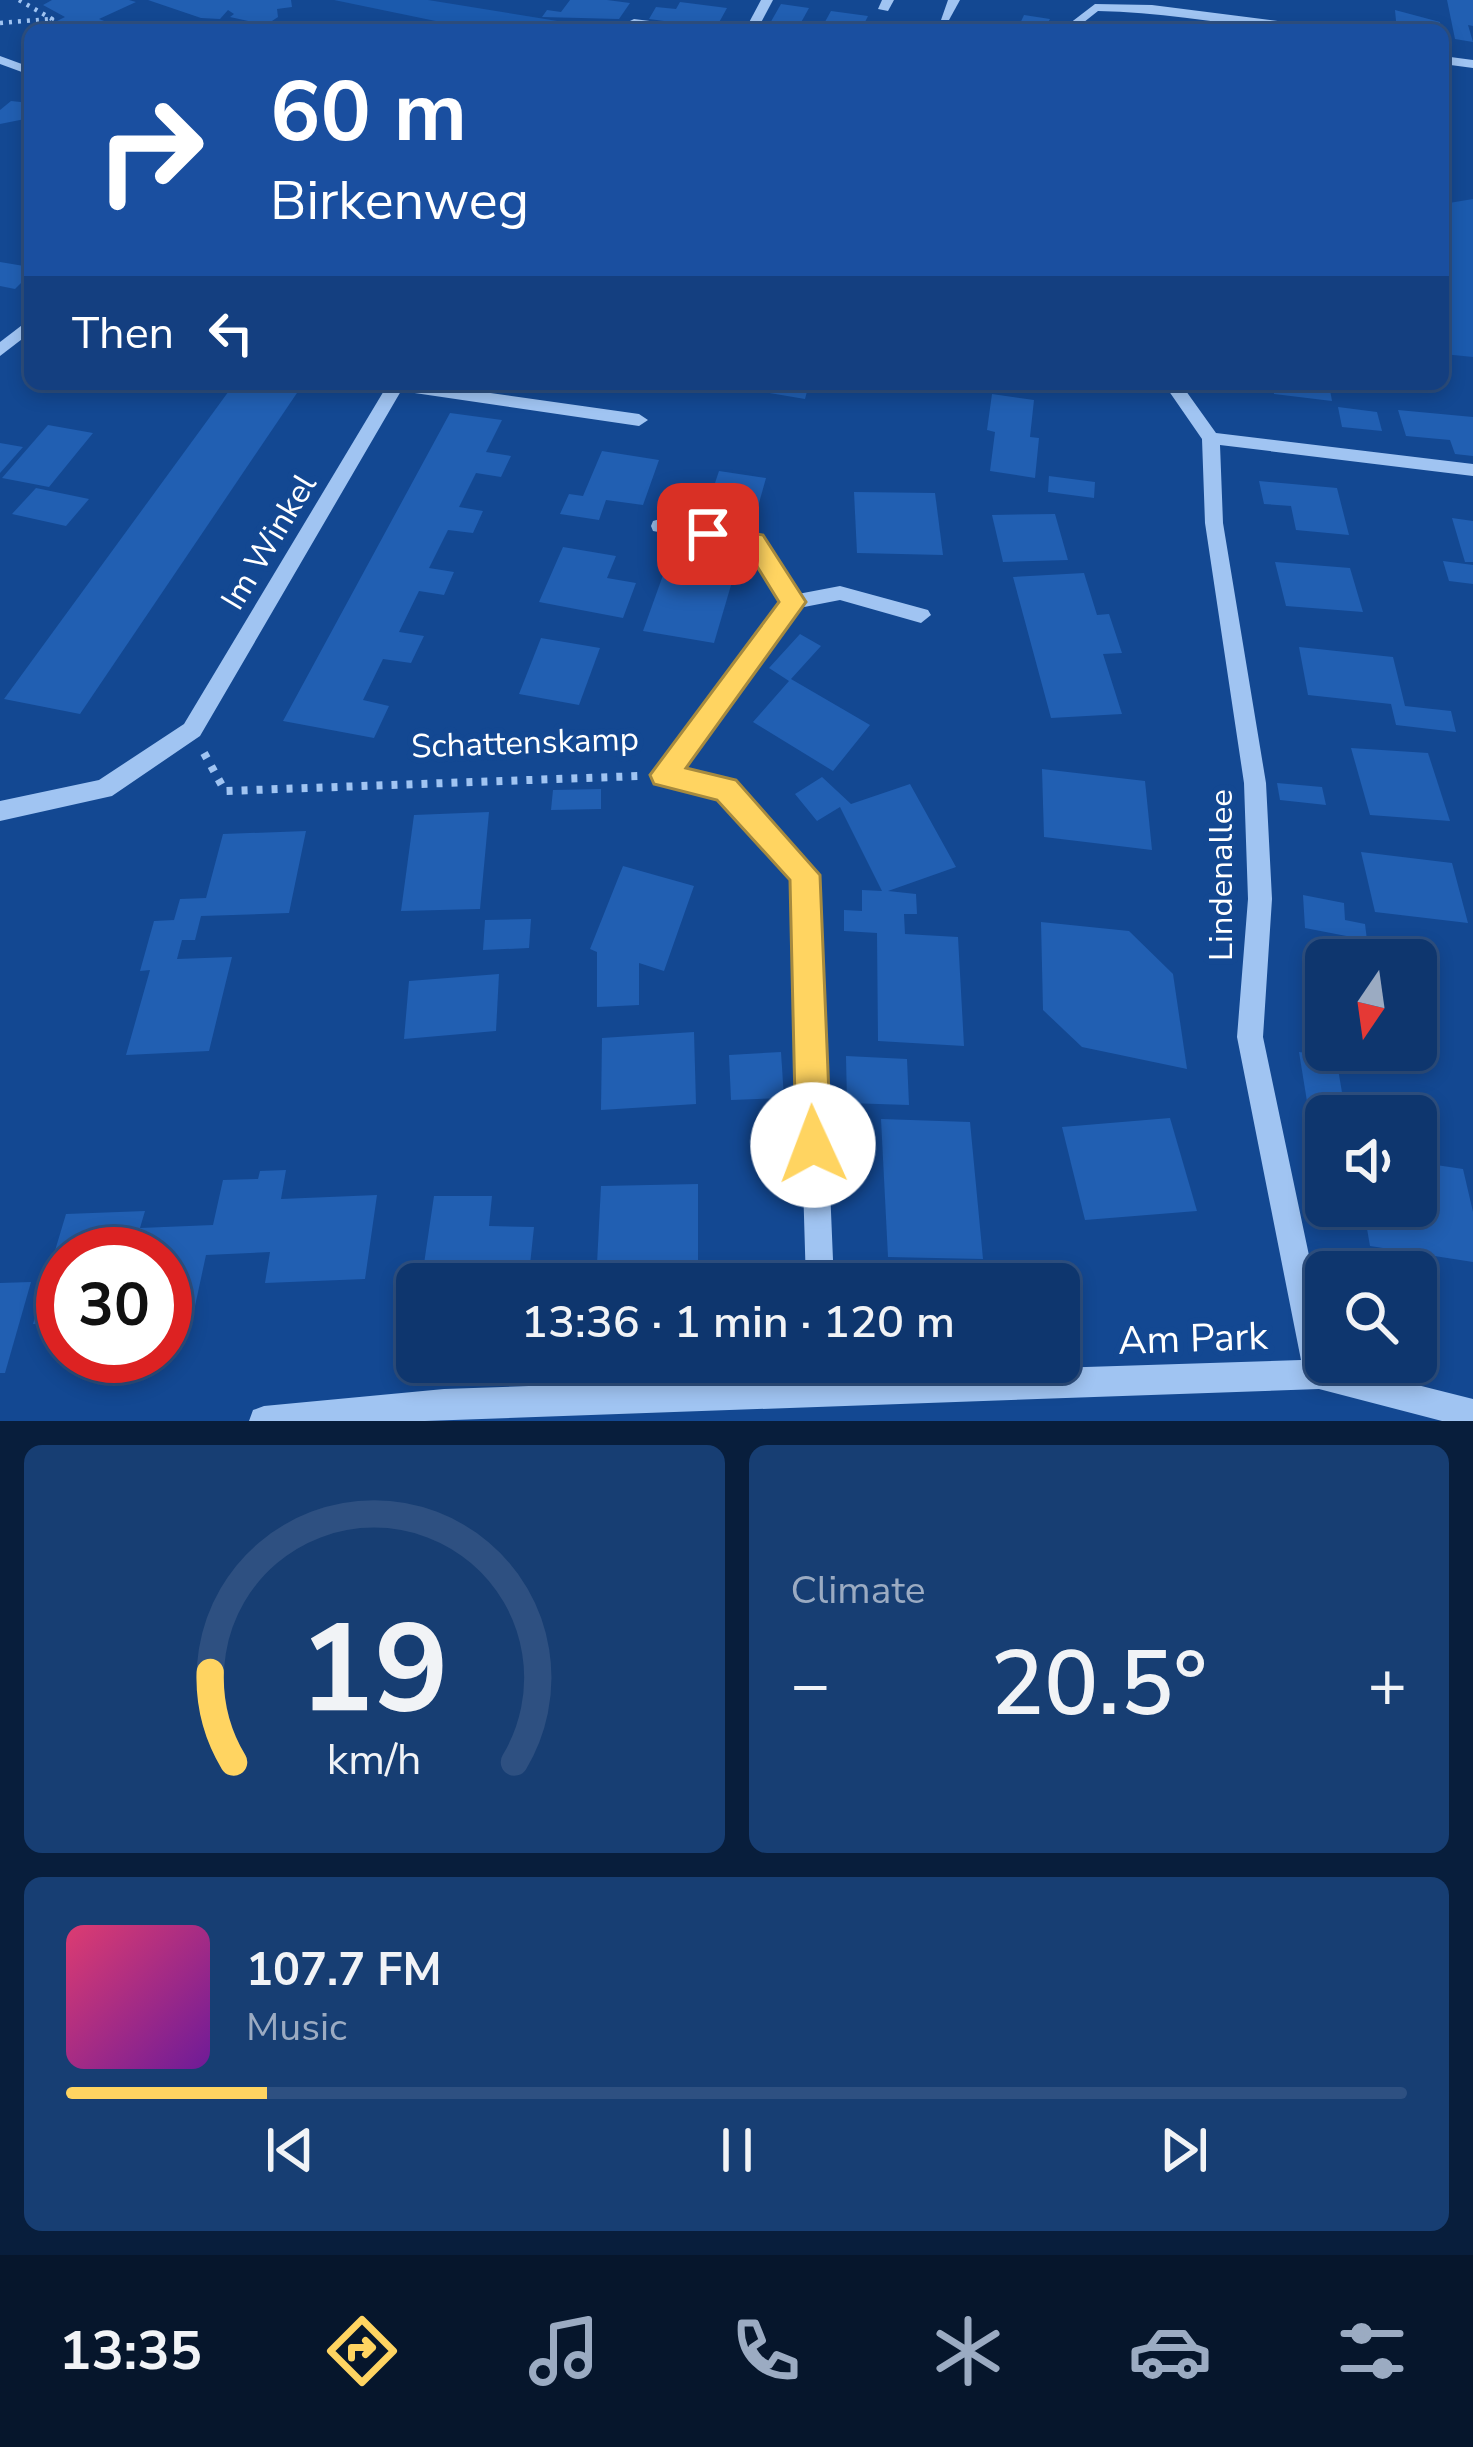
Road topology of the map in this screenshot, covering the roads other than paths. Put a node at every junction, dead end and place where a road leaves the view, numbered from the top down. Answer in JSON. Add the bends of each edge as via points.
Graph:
{"nodes":[{"id":1,"x":954,"y":0,"type":"edge"},
{"id":2,"x":945,"y":18,"type":"dead end"},
{"id":3,"x":634,"y":23,"type":"dead end"},
{"id":4,"x":642,"y":24,"type":"edge"},
{"id":5,"x":1072,"y":24,"type":"edge"},
{"id":6,"x":1263,"y":24,"type":"edge"},
{"id":7,"x":24,"y":329,"type":"edge"},
{"id":8,"x":0,"y":351,"type":"edge"},
{"id":9,"x":394,"y":390,"type":"edge"},
{"id":10,"x":432,"y":390,"type":"edge"},
{"id":11,"x":1176,"y":390,"type":"edge"},
{"id":12,"x":639,"y":420,"type":"dead end"},
{"id":13,"x":1211,"y":438,"type":"junction"},
{"id":14,"x":1473,"y":470,"type":"edge"},
{"id":15,"x":660,"y":526,"type":"dead end"},
{"id":16,"x":793,"y":602,"type":"junction"},
{"id":17,"x":921,"y":615,"type":"dead end"},
{"id":18,"x":0,"y":811,"type":"edge"},
{"id":19,"x":819,"y":1263,"type":"edge"},
{"id":20,"x":1305,"y":1306,"type":"edge"},
{"id":21,"x":1305,"y":1374,"type":"edge"},
{"id":22,"x":1080,"y":1375,"type":"edge"},
{"id":23,"x":729,"y":1383,"type":"edge"},
{"id":24,"x":1354,"y":1383,"type":"edge"},
{"id":25,"x":1473,"y":1414,"type":"edge"},
{"id":26,"x":264,"y":1421,"type":"edge"}],
"edges":[{"from":1,"to":2,"type":"street"},
{"from":3,"to":4,"type":"street"},
{"from":5,"to":6,"type":"street","via":[[1082,13],[1114,7]]},
{"from":7,"to":8,"type":"street"},
{"from":9,"to":18,"type":"street","name":"Im Winkel","via":[[192,730],[104,789]]},
{"from":10,"to":12,"type":"street"},
{"from":11,"to":13,"type":"street"},
{"from":13,"to":14,"type":"street"},
{"from":13,"to":20,"type":"street","name":"Lindenallee","via":[[1214,523],[1255,783],[1260,899],[1250,1037]]},
{"from":15,"to":16,"type":"street","via":[[755,542]]},
{"from":16,"to":17,"type":"street","via":[[840,593]]},
{"from":16,"to":19,"type":"street","name":"Schattenskamp","via":[[664,775],[725,789],[805,875]]},
{"from":21,"to":22,"type":"street","name":"Am Park"},
{"from":23,"to":26,"type":"street","name":"Am Park"},
{"from":24,"to":25,"type":"street","name":"Am Park"}]}
